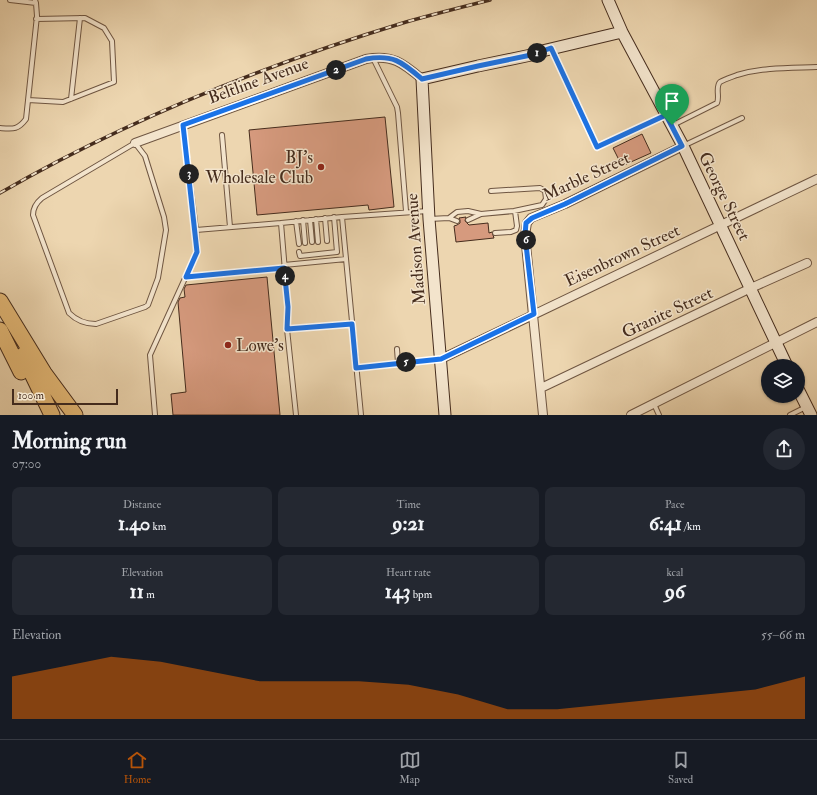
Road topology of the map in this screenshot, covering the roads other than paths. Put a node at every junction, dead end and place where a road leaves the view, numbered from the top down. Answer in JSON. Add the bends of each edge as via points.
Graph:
{"nodes":[{"id":1,"x":10,"y":0,"type":"edge"},
{"id":2,"x":608,"y":0,"type":"edge"},
{"id":3,"x":35,"y":1,"type":"edge"},
{"id":4,"x":80,"y":18,"type":"junction"},
{"id":5,"x":36,"y":19,"type":"junction"},
{"id":6,"x":622,"y":32,"type":"junction"},
{"id":7,"x":551,"y":48,"type":"junction"},
{"id":8,"x":373,"y":58,"type":"junction"},
{"id":9,"x":817,"y":67,"type":"edge"},
{"id":10,"x":422,"y":79,"type":"junction"},
{"id":11,"x":71,"y":99,"type":"junction"},
{"id":12,"x":28,"y":100,"type":"junction"},
{"id":13,"x":666,"y":115,"type":"junction"},
{"id":14,"x":742,"y":118,"type":"dead end"},
{"id":15,"x":183,"y":125,"type":"junction"},
{"id":16,"x":672,"y":125,"type":"junction"},
{"id":17,"x":0,"y":128,"type":"edge"},
{"id":18,"x":222,"y":135,"type":"dead end"},
{"id":19,"x":135,"y":143,"type":"junction"},
{"id":20,"x":682,"y":146,"type":"junction"},
{"id":21,"x":817,"y":179,"type":"edge"},
{"id":22,"x":491,"y":191,"type":"dead end"},
{"id":23,"x":406,"y":211,"type":"junction"},
{"id":24,"x":515,"y":211,"type":"junction"},
{"id":25,"x":481,"y":214,"type":"junction"},
{"id":26,"x":428,"y":215,"type":"junction"},
{"id":27,"x":342,"y":217,"type":"junction"},
{"id":28,"x":325,"y":218,"type":"junction"},
{"id":29,"x":334,"y":218,"type":"junction"},
{"id":30,"x":449,"y":218,"type":"junction"},
{"id":31,"x":316,"y":219,"type":"junction"},
{"id":32,"x":303,"y":220,"type":"junction"},
{"id":33,"x":310,"y":220,"type":"junction"},
{"id":34,"x":457,"y":220,"type":"dead end"},
{"id":35,"x":468,"y":220,"type":"dead end"},
{"id":36,"x":296,"y":221,"type":"junction"},
{"id":37,"x":281,"y":223,"type":"junction"},
{"id":38,"x":720,"y":225,"type":"junction"},
{"id":39,"x":230,"y":227,"type":"junction"},
{"id":40,"x":196,"y":230,"type":"junction"},
{"id":41,"x":495,"y":233,"type":"dead end"},
{"id":42,"x":327,"y":241,"type":"dead end"},
{"id":43,"x":312,"y":242,"type":"dead end"},
{"id":44,"x":318,"y":242,"type":"dead end"},
{"id":45,"x":305,"y":243,"type":"dead end"},
{"id":46,"x":299,"y":244,"type":"dead end"},
{"id":47,"x":299,"y":252,"type":"dead end"},
{"id":48,"x":327,"y":252,"type":"junction"},
{"id":49,"x":346,"y":259,"type":"junction"},
{"id":50,"x":326,"y":261,"type":"junction"},
{"id":51,"x":807,"y":263,"type":"dead end"},
{"id":52,"x":284,"y":266,"type":"junction"},
{"id":53,"x":186,"y":277,"type":"junction"},
{"id":54,"x":750,"y":288,"type":"junction"},
{"id":55,"x":0,"y":301,"type":"edge"},
{"id":56,"x":0,"y":309,"type":"edge"},
{"id":57,"x":534,"y":314,"type":"junction"},
{"id":58,"x":817,"y":322,"type":"edge"},
{"id":59,"x":352,"y":324,"type":"junction"},
{"id":60,"x":287,"y":329,"type":"junction"},
{"id":61,"x":0,"y":330,"type":"edge"},
{"id":62,"x":776,"y":342,"type":"junction"},
{"id":63,"x":396,"y":349,"type":"dead end"},
{"id":64,"x":441,"y":359,"type":"junction"},
{"id":65,"x":784,"y":359,"type":"edge"},
{"id":66,"x":398,"y":363,"type":"junction"},
{"id":67,"x":356,"y":368,"type":"junction"},
{"id":68,"x":541,"y":388,"type":"junction"},
{"id":69,"x":654,"y":404,"type":"junction"},
{"id":70,"x":808,"y":411,"type":"edge"},
{"id":71,"x":644,"y":412,"type":"edge"},
{"id":72,"x":42,"y":415,"type":"edge"},
{"id":73,"x":52,"y":415,"type":"edge"},
{"id":74,"x":75,"y":415,"type":"edge"},
{"id":75,"x":155,"y":415,"type":"edge"},
{"id":76,"x":296,"y":415,"type":"edge"},
{"id":77,"x":361,"y":415,"type":"edge"},
{"id":78,"x":445,"y":415,"type":"edge"},
{"id":79,"x":543,"y":415,"type":"edge"},
{"id":80,"x":631,"y":415,"type":"edge"},
{"id":81,"x":659,"y":415,"type":"edge"},
{"id":82,"x":790,"y":415,"type":"edge"}],
"edges":[{"from":1,"to":3,"type":"lane"},
{"from":2,"to":6,"type":"street","name":"George Street"},
{"from":3,"to":5,"type":"lane"},
{"from":4,"to":5,"type":"lane"},
{"from":4,"to":11,"type":"lane"},
{"from":4,"to":11,"type":"lane","via":[[86,18],[104,28],[112,41],[114,82]]},
{"from":5,"to":12,"type":"lane"},
{"from":6,"to":7,"type":"street"},
{"from":6,"to":13,"type":"street","name":"George Street"},
{"from":7,"to":10,"type":"street","via":[[531,55]]},
{"from":7,"to":13,"type":"lane","via":[[597,147]]},
{"from":8,"to":10,"type":"street","name":"Beltline Avenue","via":[[389,58],[404,64]]},
{"from":8,"to":15,"type":"street","name":"Beltline Avenue"},
{"from":8,"to":23,"type":"lane","via":[[397,107]]},
{"from":9,"to":16,"type":"lane","via":[[766,68],[732,77],[720,82],[717,103]]},
{"from":10,"to":26,"type":"street","name":"Madison Avenue"},
{"from":11,"to":12,"type":"lane","via":[[63,102]]},
{"from":12,"to":17,"type":"lane","via":[[26,119],[21,126],[13,129]]},
{"from":13,"to":16,"type":"street","name":"George Street"},
{"from":14,"to":20,"type":"lane","name":"Marble Street"},
{"from":15,"to":19,"type":"street","name":"Beltline Avenue"},
{"from":15,"to":40,"type":"lane"},
{"from":16,"to":20,"type":"street","name":"George Street"},
{"from":18,"to":39,"type":"lane"},
{"from":19,"to":19,"type":"lane","via":[[42,198],[33,210],[69,313],[88,324],[96,324],[145,307],[158,278],[166,230],[164,217],[145,156]]},
{"from":20,"to":38,"type":"street","name":"George Street"},
{"from":20,"to":57,"type":"street","name":"Marble Street","via":[[526,223],[525,236]]},
{"from":21,"to":38,"type":"street","name":"Eisenbrown Street"},
{"from":22,"to":24,"type":"lane","via":[[540,188],[545,191],[546,199],[542,205]]},
{"from":23,"to":26,"type":"lane"},
{"from":23,"to":27,"type":"lane"},
{"from":24,"to":25,"type":"lane"},
{"from":24,"to":41,"type":"lane","via":[[516,230]]},
{"from":25,"to":30,"type":"lane","via":[[457,212]]},
{"from":25,"to":35,"type":"lane"},
{"from":26,"to":30,"type":"lane"},
{"from":26,"to":64,"type":"street","name":"Madison Avenue"},
{"from":27,"to":29,"type":"lane"},
{"from":27,"to":49,"type":"lane"},
{"from":28,"to":29,"type":"lane"},
{"from":28,"to":31,"type":"lane"},
{"from":28,"to":42,"type":"lane"},
{"from":29,"to":48,"type":"lane","via":[[337,252]]},
{"from":30,"to":34,"type":"lane"},
{"from":31,"to":33,"type":"lane"},
{"from":31,"to":44,"type":"lane"},
{"from":32,"to":33,"type":"lane"},
{"from":32,"to":36,"type":"lane"},
{"from":32,"to":45,"type":"lane"},
{"from":33,"to":43,"type":"lane"},
{"from":36,"to":37,"type":"lane"},
{"from":36,"to":46,"type":"lane"},
{"from":37,"to":39,"type":"lane"},
{"from":37,"to":52,"type":"lane"},
{"from":38,"to":54,"type":"street","name":"George Street"},
{"from":38,"to":57,"type":"street","name":"Eisenbrown Street"},
{"from":39,"to":40,"type":"lane"},
{"from":40,"to":53,"type":"lane","via":[[197,252]]},
{"from":47,"to":48,"type":"lane","via":[[300,256],[306,253]]},
{"from":48,"to":50,"type":"lane"},
{"from":49,"to":50,"type":"lane"},
{"from":49,"to":59,"type":"lane"},
{"from":50,"to":52,"type":"lane"},
{"from":51,"to":54,"type":"street","name":"Granite Street"},
{"from":52,"to":53,"type":"lane"},
{"from":52,"to":60,"type":"lane","via":[[288,307]]},
{"from":53,"to":75,"type":"lane","via":[[150,355]]},
{"from":54,"to":62,"type":"street","name":"George Street"},
{"from":54,"to":68,"type":"street","name":"Granite Street"},
{"from":55,"to":74,"type":"highway","via":[[44,373]]},
{"from":56,"to":73,"type":"highway"},
{"from":57,"to":64,"type":"street","name":"Eisenbrown Street"},
{"from":57,"to":68,"type":"street"},
{"from":58,"to":62,"type":"street"},
{"from":59,"to":60,"type":"lane"},
{"from":59,"to":67,"type":"lane"},
{"from":60,"to":76,"type":"lane"},
{"from":61,"to":72,"type":"highway"},
{"from":62,"to":65,"type":"street","name":"George Street"},
{"from":62,"to":69,"type":"street"},
{"from":63,"to":66,"type":"lane"},
{"from":64,"to":66,"type":"lane"},
{"from":64,"to":78,"type":"street","name":"Madison Avenue"},
{"from":66,"to":67,"type":"lane"},
{"from":67,"to":77,"type":"lane"},
{"from":68,"to":79,"type":"street"},
{"from":69,"to":71,"type":"street"},
{"from":69,"to":81,"type":"lane"},
{"from":70,"to":82,"type":"lane"},
{"from":71,"to":80,"type":"street"}]}
